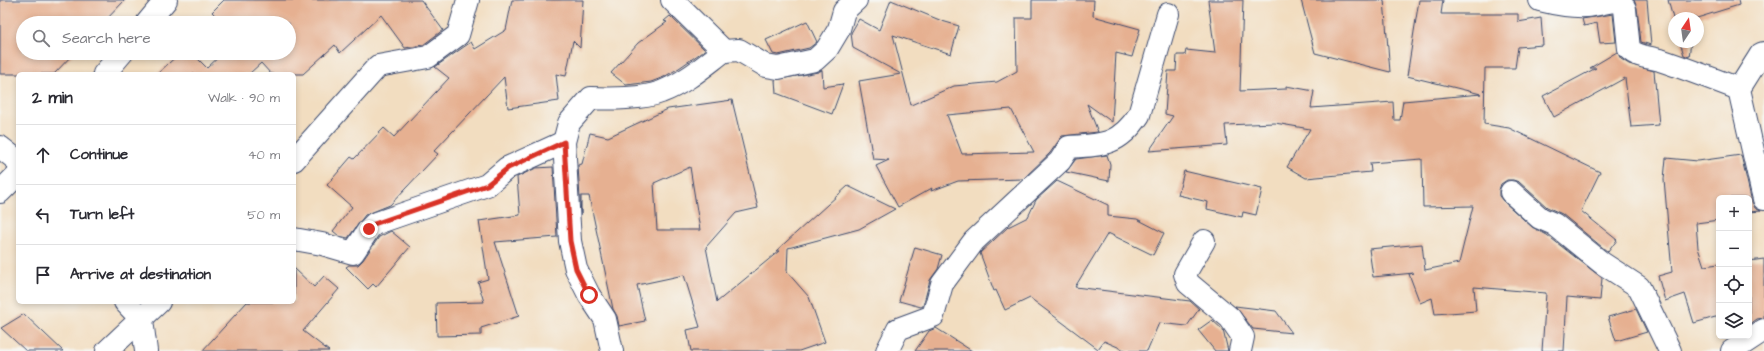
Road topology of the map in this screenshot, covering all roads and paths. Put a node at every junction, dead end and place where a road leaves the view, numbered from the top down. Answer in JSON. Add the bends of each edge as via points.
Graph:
{"nodes":[{"id":1,"x":166,"y":0,"type":"edge"},
{"id":2,"x":468,"y":0,"type":"edge"},
{"id":3,"x":672,"y":0,"type":"edge"},
{"id":4,"x":856,"y":0,"type":"edge"},
{"id":5,"x":1540,"y":0,"type":"edge"},
{"id":6,"x":1168,"y":14,"type":"dead end"},
{"id":7,"x":153,"y":16,"type":"edge"},
{"id":8,"x":724,"y":51,"type":"junction"},
{"id":9,"x":1764,"y":53,"type":"edge"},
{"id":10,"x":116,"y":60,"type":"edge"},
{"id":11,"x":106,"y":72,"type":"edge"},
{"id":12,"x":1739,"y":89,"type":"junction"},
{"id":13,"x":564,"y":142,"type":"junction"},
{"id":14,"x":0,"y":147,"type":"edge"},
{"id":15,"x":296,"y":158,"type":"edge"},
{"id":16,"x":16,"y":159,"type":"edge"},
{"id":17,"x":16,"y":176,"type":"edge"},
{"id":18,"x":0,"y":192,"type":"edge"},
{"id":19,"x":1511,"y":192,"type":"dead end"},
{"id":20,"x":1764,"y":199,"type":"edge"},
{"id":21,"x":296,"y":239,"type":"edge"},
{"id":22,"x":1204,"y":241,"type":"dead end"},
{"id":23,"x":127,"y":304,"type":"edge"},
{"id":24,"x":157,"y":304,"type":"edge"},
{"id":25,"x":142,"y":320,"type":"junction"},
{"id":26,"x":1764,"y":330,"type":"edge"},
{"id":27,"x":107,"y":351,"type":"edge"},
{"id":28,"x":146,"y":351,"type":"edge"},
{"id":29,"x":612,"y":351,"type":"edge"},
{"id":30,"x":887,"y":351,"type":"edge"},
{"id":31,"x":1240,"y":351,"type":"edge"},
{"id":32,"x":1670,"y":351,"type":"edge"},
{"id":33,"x":1732,"y":351,"type":"edge"}],
"edges":[{"from":1,"to":7,"type":"street"},
{"from":2,"to":15,"type":"street","via":[[458,35],[428,57],[378,66]]},
{"from":3,"to":8,"type":"street"},
{"from":4,"to":8,"type":"street","via":[[844,11],[839,29],[827,49],[815,60],[778,68],[766,66],[739,50]]},
{"from":5,"to":12,"type":"street","via":[[1565,7],[1589,6],[1612,0],[1621,2],[1630,51]]},
{"from":6,"to":30,"type":"street","via":[[1139,115],[1130,129],[1115,140],[1096,146],[1069,147],[1060,162],[974,240],[942,284],[933,316],[898,329]]},
{"from":8,"to":13,"type":"street","via":[[690,77],[660,93],[617,99],[591,98],[569,123]]},
{"from":9,"to":12,"type":"street"},
{"from":10,"to":11,"type":"street"},
{"from":12,"to":20,"type":"street"},
{"from":13,"to":21,"type":"street","via":[[508,168],[487,185],[374,224],[353,253]]},
{"from":13,"to":29,"type":"street","via":[[570,241],[576,269],[605,319]]},
{"from":14,"to":16,"type":"street"},
{"from":17,"to":18,"type":"street"},
{"from":19,"to":32,"type":"street","via":[[1540,218],[1554,224],[1602,263],[1639,287]]},
{"from":22,"to":31,"type":"street","via":[[1185,274],[1188,283],[1230,318],[1243,337]]},
{"from":23,"to":25,"type":"street"},
{"from":24,"to":25,"type":"street"},
{"from":25,"to":27,"type":"street"},
{"from":25,"to":28,"type":"street"},
{"from":26,"to":33,"type":"street"}]}
